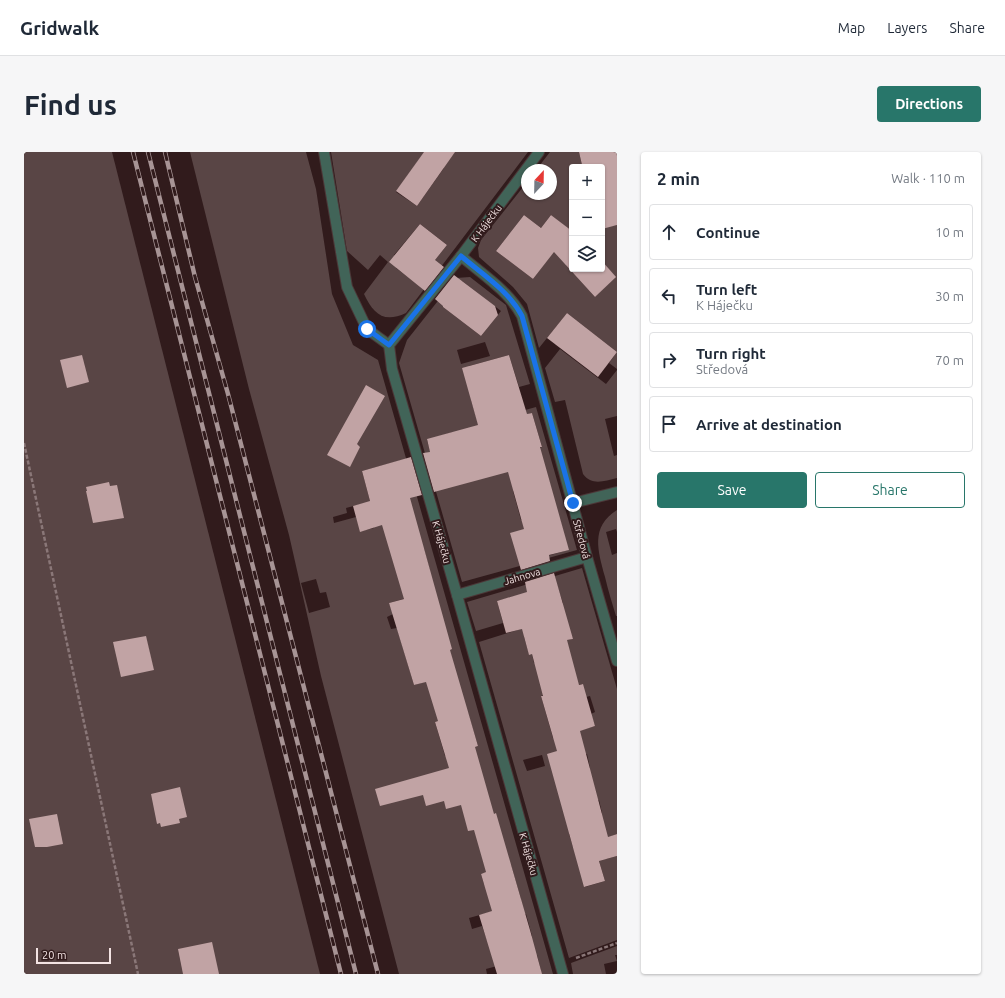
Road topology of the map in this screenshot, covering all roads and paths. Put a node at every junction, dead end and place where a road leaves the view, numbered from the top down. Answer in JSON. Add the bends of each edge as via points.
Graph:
{"nodes":[{"id":1,"x":324,"y":152,"type":"edge"},
{"id":2,"x":539,"y":152,"type":"edge"},
{"id":3,"x":461,"y":256,"type":"junction"},
{"id":4,"x":389,"y":345,"type":"junction"},
{"id":5,"x":24,"y":443,"type":"edge"},
{"id":6,"x":617,"y":492,"type":"edge"},
{"id":7,"x":573,"y":503,"type":"junction"},
{"id":8,"x":587,"y":557,"type":"junction"},
{"id":9,"x":457,"y":595,"type":"junction"},
{"id":10,"x":617,"y":661,"type":"edge"},
{"id":11,"x":617,"y":943,"type":"edge"},
{"id":12,"x":562,"y":969,"type":"edge"},
{"id":13,"x":138,"y":974,"type":"edge"}],
"edges":[{"from":1,"to":4,"type":"street","via":[[347,287],[367,329]]},
{"from":2,"to":3,"type":"street","name":"K Háječku"},
{"from":3,"to":4,"type":"street","name":"K Háječku"},
{"from":3,"to":7,"type":"street","name":"Středová","via":[[508,296],[517,305],[522,316]]},
{"from":4,"to":9,"type":"street","name":"K Háječku","via":[[392,369]]},
{"from":5,"to":13,"type":"path"},
{"from":6,"to":7,"type":"street"},
{"from":7,"to":8,"type":"street","name":"Středová"},
{"from":8,"to":9,"type":"street","name":"Jahnova"},
{"from":8,"to":10,"type":"street","name":"Středová"},
{"from":9,"to":12,"type":"street","name":"K Háječku"},
{"from":11,"to":12,"type":"path"}]}
